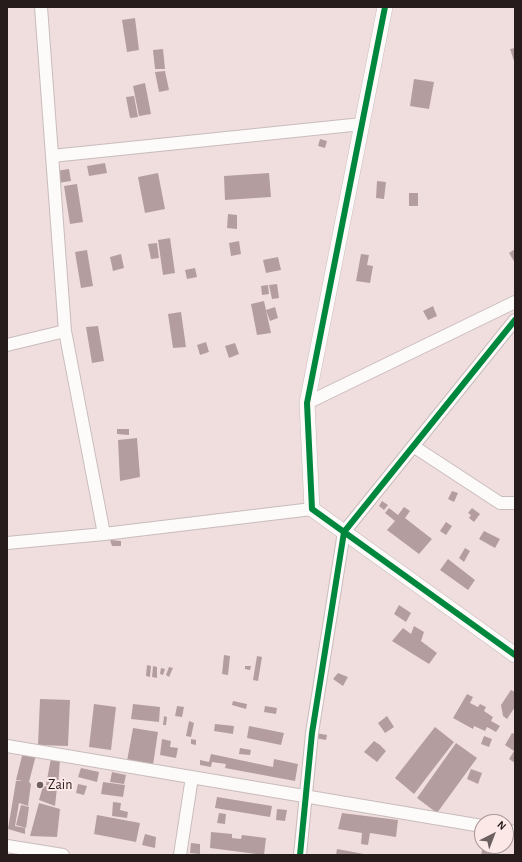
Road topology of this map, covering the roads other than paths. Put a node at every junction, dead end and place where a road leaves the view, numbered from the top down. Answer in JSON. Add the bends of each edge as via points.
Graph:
{"nodes":[{"id":1,"x":41,"y":7,"type":"edge"},
{"id":2,"x":385,"y":7,"type":"edge"},
{"id":3,"x":362,"y":124,"type":"junction"},
{"id":4,"x":52,"y":156,"type":"junction"},
{"id":5,"x":515,"y":302,"type":"edge"},
{"id":6,"x":515,"y":320,"type":"edge"},
{"id":7,"x":65,"y":331,"type":"junction"},
{"id":8,"x":7,"y":345,"type":"edge"},
{"id":9,"x":307,"y":403,"type":"junction"},
{"id":10,"x":413,"y":446,"type":"junction"},
{"id":11,"x":515,"y":503,"type":"edge"},
{"id":12,"x":312,"y":510,"type":"junction"},
{"id":13,"x":344,"y":532,"type":"junction"},
{"id":14,"x":104,"y":534,"type":"junction"},
{"id":15,"x":7,"y":543,"type":"edge"},
{"id":16,"x":515,"y":655,"type":"edge"},
{"id":17,"x":7,"y":746,"type":"edge"},
{"id":18,"x":192,"y":777,"type":"junction"},
{"id":19,"x":306,"y":796,"type":"junction"},
{"id":20,"x":474,"y":825,"type":"edge"},
{"id":21,"x":7,"y":846,"type":"edge"},
{"id":22,"x":63,"y":855,"type":"edge"},
{"id":23,"x":180,"y":855,"type":"edge"},
{"id":24,"x":300,"y":855,"type":"edge"}],
"edges":[{"from":1,"to":4,"type":"street"},
{"from":2,"to":3,"type":"street"},
{"from":3,"to":4,"type":"street"},
{"from":3,"to":9,"type":"street"},
{"from":4,"to":7,"type":"street"},
{"from":5,"to":9,"type":"street"},
{"from":6,"to":10,"type":"street"},
{"from":7,"to":8,"type":"street"},
{"from":7,"to":14,"type":"street"},
{"from":9,"to":12,"type":"street"},
{"from":10,"to":11,"type":"street","via":[[500,503]]},
{"from":10,"to":13,"type":"street"},
{"from":12,"to":13,"type":"street"},
{"from":12,"to":14,"type":"street"},
{"from":13,"to":16,"type":"street"},
{"from":13,"to":19,"type":"street","via":[[312,733]]},
{"from":14,"to":15,"type":"street"},
{"from":17,"to":18,"type":"street"},
{"from":18,"to":19,"type":"street"},
{"from":18,"to":23,"type":"street"},
{"from":19,"to":20,"type":"street"},
{"from":19,"to":24,"type":"street"},
{"from":21,"to":22,"type":"street"}]}
